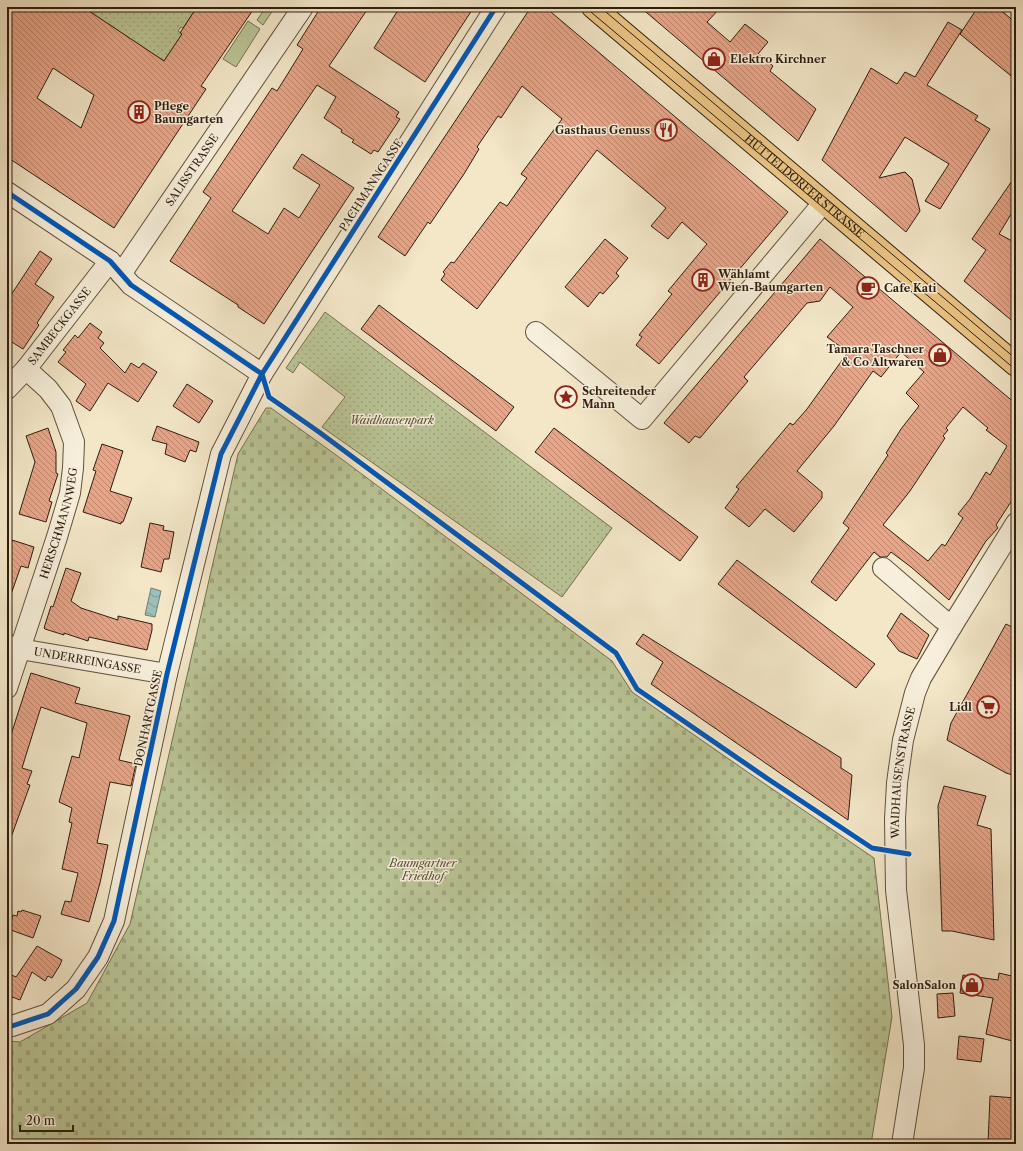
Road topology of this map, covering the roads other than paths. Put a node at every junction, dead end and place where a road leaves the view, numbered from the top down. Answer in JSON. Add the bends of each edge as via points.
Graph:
{"nodes":[{"id":1,"x":303,"y":7,"type":"edge"},
{"id":2,"x":496,"y":7,"type":"edge"},
{"id":3,"x":593,"y":7,"type":"edge"},
{"id":4,"x":7,"y":192,"type":"edge"},
{"id":5,"x":824,"y":202,"type":"junction"},
{"id":6,"x":116,"y":268,"type":"junction"},
{"id":7,"x":536,"y":332,"type":"dead end"},
{"id":8,"x":1016,"y":365,"type":"edge"},
{"id":9,"x":26,"y":369,"type":"junction"},
{"id":10,"x":262,"y":374,"type":"junction"},
{"id":11,"x":7,"y":389,"type":"edge"},
{"id":12,"x":1016,"y":523,"type":"edge"},
{"id":13,"x":883,"y":568,"type":"dead end"},
{"id":14,"x":952,"y":626,"type":"junction"},
{"id":15,"x":14,"y":647,"type":"edge"},
{"id":16,"x":168,"y":674,"type":"junction"},
{"id":17,"x":7,"y":688,"type":"edge"},
{"id":18,"x":7,"y":1026,"type":"edge"},
{"id":19,"x":902,"y":1144,"type":"edge"}],
"edges":[{"from":1,"to":6,"type":"street","name":"SALISSTRASSE"},
{"from":2,"to":10,"type":"street","name":"PACHMANNGASSE"},
{"from":3,"to":5,"type":"main road","name":"HÜTTELDORFER STRASSE"},
{"from":4,"to":6,"type":"street"},
{"from":5,"to":7,"type":"street","via":[[642,418]]},
{"from":5,"to":8,"type":"main road","name":"HÜTTELDORFER STRASSE"},
{"from":6,"to":9,"type":"street","name":"SAMBECKGASSE"},
{"from":6,"to":10,"type":"street","via":[[131,285]]},
{"from":9,"to":11,"type":"street","name":"SAMBECKGASSE"},
{"from":9,"to":15,"type":"street","name":"HERSCHMANNWEG","via":[[48,388],[61,406],[74,442],[73,468],[70,493],[57,538]]},
{"from":10,"to":16,"type":"street","name":"DONHARTGASSE","via":[[222,454]]},
{"from":12,"to":14,"type":"street","name":"WAIDHAUSENSTRASSE"},
{"from":13,"to":14,"type":"street"},
{"from":14,"to":19,"type":"street","name":"WAIDHAUSENSTRASSE","via":[[915,693],[903,740],[897,783],[896,890],[914,1045],[914,1068]]},
{"from":15,"to":16,"type":"street","name":"UNDERREINGASSE"},
{"from":15,"to":17,"type":"street","name":"HERSCHMANNWEG"},
{"from":16,"to":18,"type":"street","name":"DONHARTGASSE","via":[[114,921],[98,957],[76,989],[48,1014]]}]}
